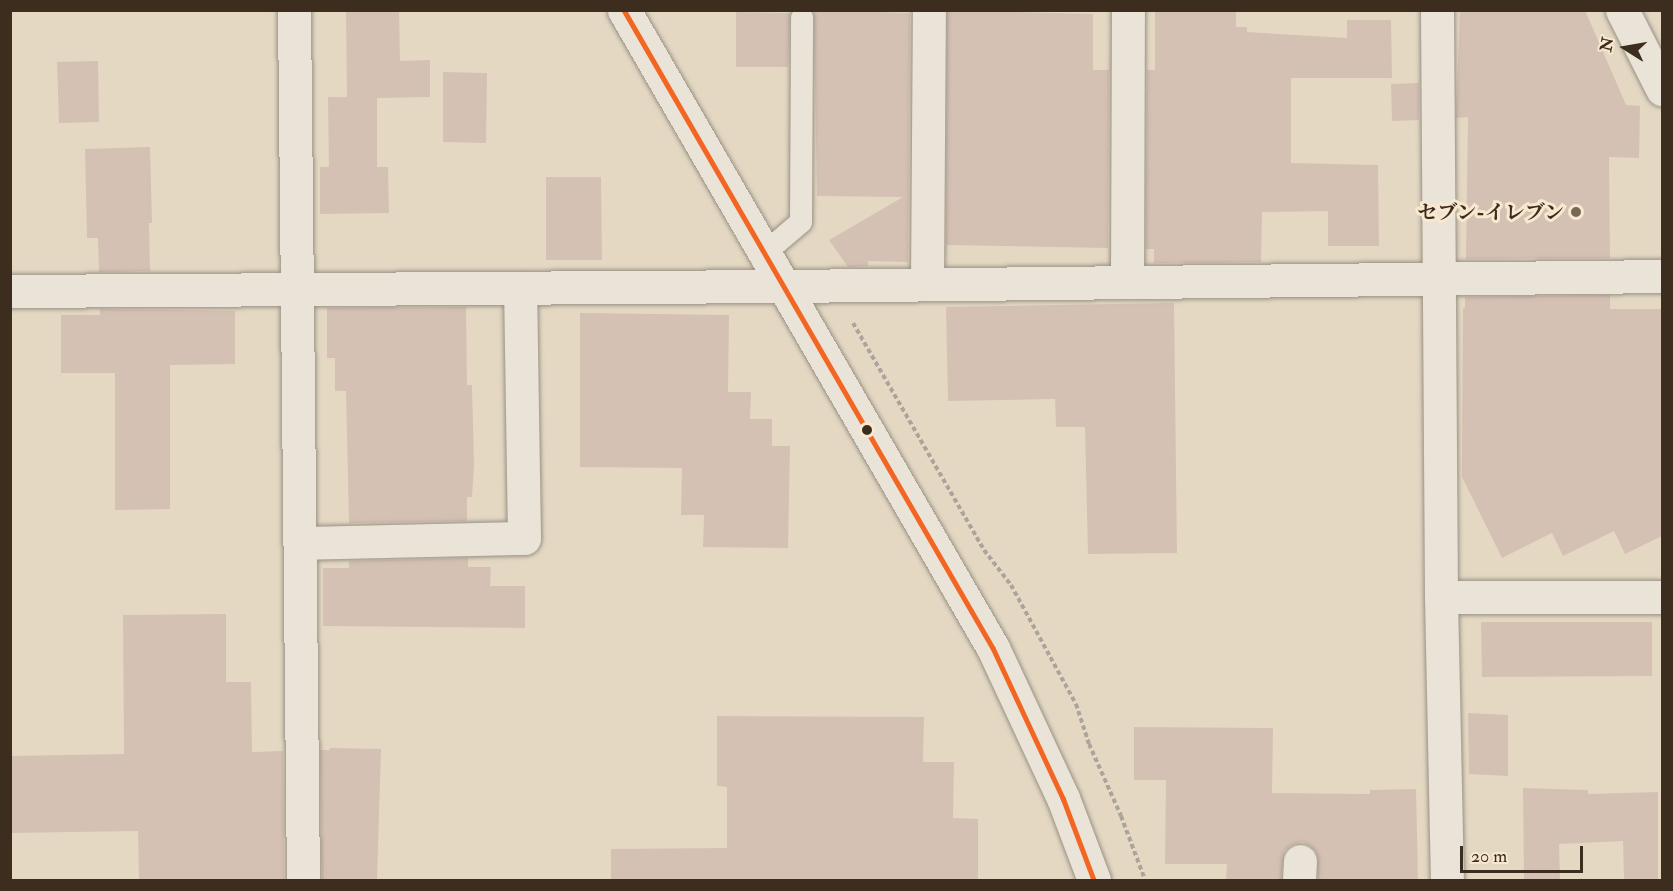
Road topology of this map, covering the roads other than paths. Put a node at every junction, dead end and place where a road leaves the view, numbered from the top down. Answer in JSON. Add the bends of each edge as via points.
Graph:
{"nodes":[{"id":1,"x":294,"y":10,"type":"edge"},
{"id":2,"x":624,"y":10,"type":"edge"},
{"id":3,"x":1128,"y":10,"type":"edge"},
{"id":4,"x":1437,"y":10,"type":"edge"},
{"id":5,"x":1622,"y":10,"type":"edge"},
{"id":6,"x":929,"y":12,"type":"dead end"},
{"id":7,"x":802,"y":18,"type":"dead end"},
{"id":8,"x":1662,"y":89,"type":"edge"},
{"id":9,"x":766,"y":252,"type":"junction"},
{"id":10,"x":1662,"y":276,"type":"edge"},
{"id":11,"x":1441,"y":278,"type":"junction"},
{"id":12,"x":1127,"y":282,"type":"junction"},
{"id":13,"x":927,"y":284,"type":"junction"},
{"id":14,"x":786,"y":286,"type":"junction"},
{"id":15,"x":297,"y":288,"type":"junction"},
{"id":16,"x":520,"y":288,"type":"junction"},
{"id":17,"x":10,"y":291,"type":"edge"},
{"id":18,"x":301,"y":543,"type":"junction"},
{"id":19,"x":1441,"y":597,"type":"junction"},
{"id":20,"x":1662,"y":597,"type":"edge"},
{"id":21,"x":303,"y":880,"type":"edge"},
{"id":22,"x":1094,"y":880,"type":"edge"},
{"id":23,"x":1447,"y":880,"type":"edge"}],
"edges":[{"from":1,"to":15,"type":"street"},
{"from":2,"to":9,"type":"street"},
{"from":3,"to":12,"type":"street"},
{"from":4,"to":11,"type":"street"},
{"from":5,"to":8,"type":"street"},
{"from":6,"to":13,"type":"street"},
{"from":7,"to":9,"type":"lane","via":[[801,222]]},
{"from":9,"to":14,"type":"street"},
{"from":10,"to":11,"type":"street"},
{"from":11,"to":12,"type":"street"},
{"from":11,"to":19,"type":"street"},
{"from":12,"to":13,"type":"street"},
{"from":13,"to":14,"type":"street"},
{"from":14,"to":16,"type":"street"},
{"from":14,"to":22,"type":"street","via":[[993,648],[1063,798]]},
{"from":15,"to":16,"type":"street"},
{"from":15,"to":17,"type":"street"},
{"from":15,"to":18,"type":"street"},
{"from":16,"to":18,"type":"street","via":[[524,538]]},
{"from":18,"to":21,"type":"street"},
{"from":19,"to":20,"type":"street"},
{"from":19,"to":23,"type":"street"}]}
